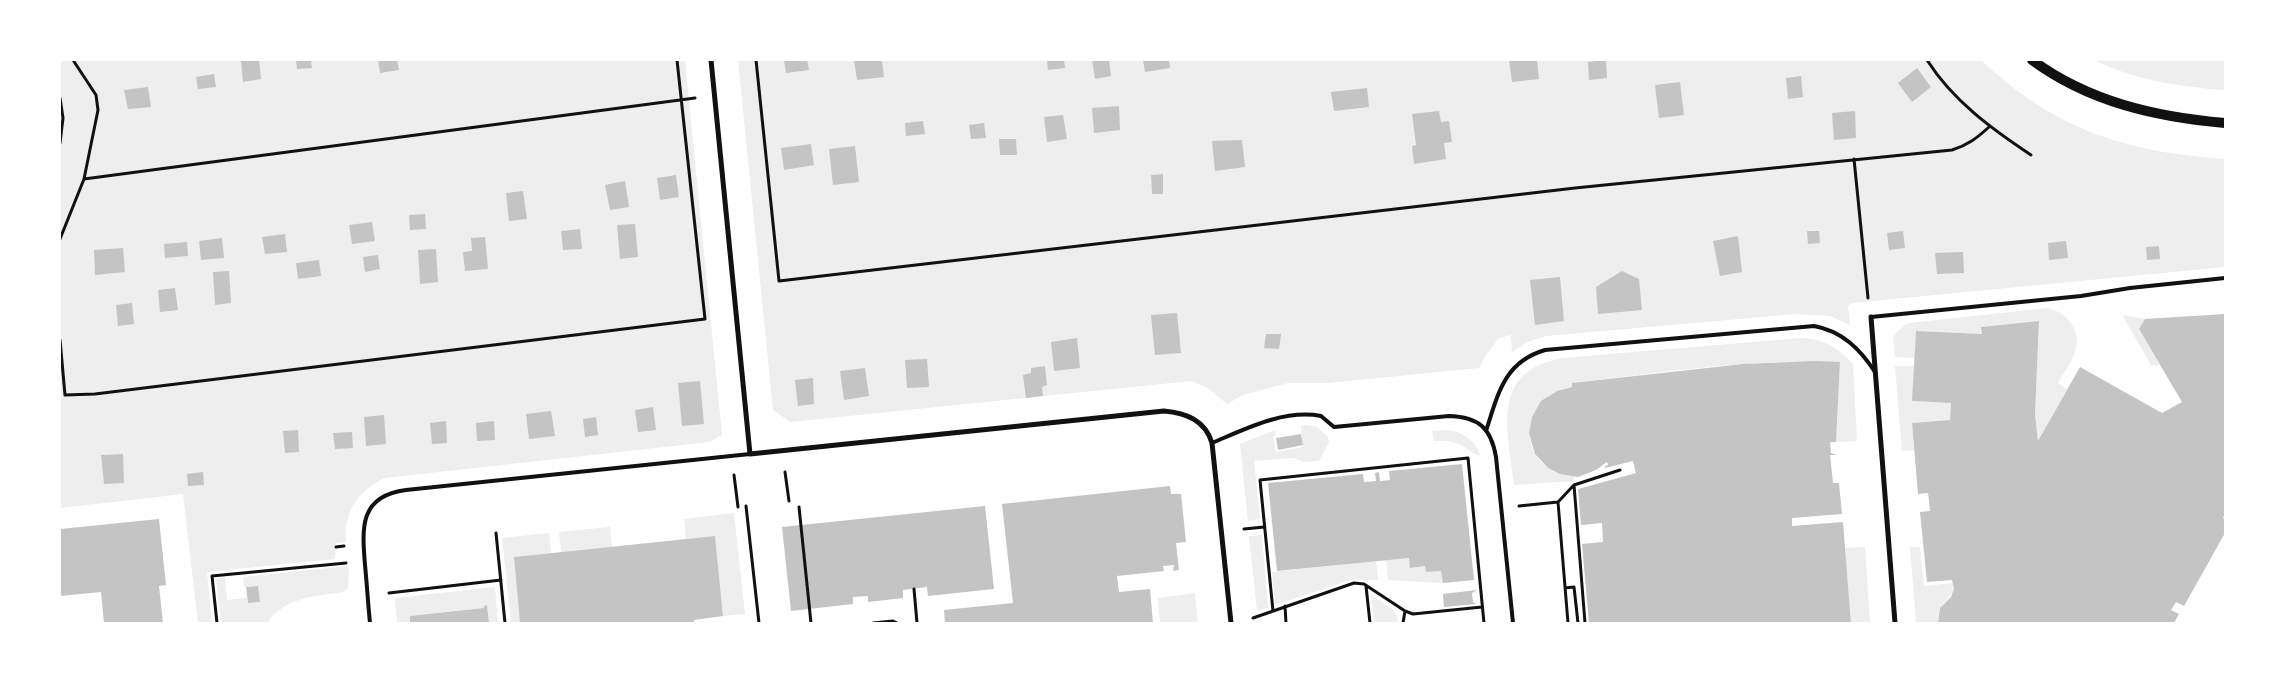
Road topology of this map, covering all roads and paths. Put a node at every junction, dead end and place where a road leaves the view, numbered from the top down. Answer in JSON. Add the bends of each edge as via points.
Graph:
{"nodes":[{"id":1,"x":72,"y":60,"type":"edge"},
{"id":2,"x":677,"y":60,"type":"edge"},
{"id":3,"x":711,"y":60,"type":"edge"},
{"id":4,"x":756,"y":60,"type":"edge"},
{"id":5,"x":1928,"y":60,"type":"edge"},
{"id":6,"x":2032,"y":60,"type":"edge"},
{"id":7,"x":60,"y":98,"type":"edge"},
{"id":8,"x":695,"y":98,"type":"dead end"},
{"id":9,"x":681,"y":100,"type":"junction"},
{"id":10,"x":2225,"y":123,"type":"edge"},
{"id":11,"x":1989,"y":127,"type":"junction"},
{"id":12,"x":60,"y":143,"type":"edge"},
{"id":13,"x":2031,"y":155,"type":"dead end"},
{"id":14,"x":1854,"y":159,"type":"junction"},
{"id":15,"x":84,"y":179,"type":"junction"},
{"id":16,"x":60,"y":239,"type":"edge"},
{"id":17,"x":2225,"y":278,"type":"edge"},
{"id":18,"x":1869,"y":302,"type":"dead end"},
{"id":19,"x":1871,"y":317,"type":"joint"},
{"id":20,"x":60,"y":340,"type":"edge"},
{"id":21,"x":1876,"y":373,"type":"junction"},
{"id":22,"x":1486,"y":431,"type":"junction"},
{"id":23,"x":1212,"y":443,"type":"junction"},
{"id":24,"x":750,"y":454,"type":"junction"},
{"id":25,"x":784,"y":466,"type":"dead end"},
{"id":26,"x":1620,"y":470,"type":"dead end"},
{"id":27,"x":734,"y":471,"type":"dead end"},
{"id":28,"x":1574,"y":485,"type":"junction"},
{"id":29,"x":789,"y":501,"type":"dead end"},
{"id":30,"x":1558,"y":502,"type":"junction"},
{"id":31,"x":1535,"y":504,"type":"dead end"},
{"id":32,"x":746,"y":506,"type":"dead end"},
{"id":33,"x":738,"y":507,"type":"dead end"},
{"id":34,"x":799,"y":507,"type":"dead end"},
{"id":35,"x":1264,"y":527,"type":"junction"},
{"id":36,"x":1244,"y":529,"type":"dead end"},
{"id":37,"x":496,"y":532,"type":"dead end"},
{"id":38,"x":364,"y":561,"type":"junction"},
{"id":39,"x":501,"y":580,"type":"junction"},
{"id":40,"x":1366,"y":586,"type":"junction"},
{"id":41,"x":1565,"y":588,"type":"junction"},
{"id":42,"x":914,"y":589,"type":"dead end"},
{"id":43,"x":389,"y":593,"type":"dead end"},
{"id":44,"x":1284,"y":606,"type":"junction"},
{"id":45,"x":1482,"y":607,"type":"junction"},
{"id":46,"x":1273,"y":611,"type":"junction"},
{"id":47,"x":1405,"y":611,"type":"junction"},
{"id":48,"x":1253,"y":618,"type":"dead end"},
{"id":49,"x":216,"y":623,"type":"edge"},
{"id":50,"x":370,"y":623,"type":"edge"},
{"id":51,"x":505,"y":623,"type":"edge"},
{"id":52,"x":759,"y":623,"type":"edge"},
{"id":53,"x":810,"y":623,"type":"edge"},
{"id":54,"x":873,"y":623,"type":"edge"},
{"id":55,"x":897,"y":623,"type":"edge"},
{"id":56,"x":917,"y":623,"type":"edge"},
{"id":57,"x":1231,"y":623,"type":"edge"},
{"id":58,"x":1286,"y":623,"type":"edge"},
{"id":59,"x":1370,"y":623,"type":"edge"},
{"id":60,"x":1403,"y":623,"type":"edge"},
{"id":61,"x":1484,"y":623,"type":"edge"},
{"id":62,"x":1512,"y":623,"type":"edge"},
{"id":63,"x":1568,"y":623,"type":"edge"},
{"id":64,"x":1578,"y":623,"type":"edge"},
{"id":65,"x":1585,"y":623,"type":"edge"},
{"id":66,"x":1895,"y":623,"type":"edge"}],
"edges":[{"from":1,"to":15,"type":"path","via":[[96,95],[98,105]]},
{"from":2,"to":9,"type":"path"},
{"from":3,"to":24,"type":"street"},
{"from":4,"to":14,"type":"path","via":[[779,281],[1575,188]]},
{"from":5,"to":11,"type":"path","via":[[1957,97]]},
{"from":6,"to":10,"type":"main road","via":[[2064,82],[2113,103],[2148,112]]},
{"from":7,"to":12,"type":"path","via":[[63,118]]},
{"from":8,"to":9,"type":"path"},
{"from":9,"to":15,"type":"path"},
{"from":9,"to":20,"type":"path","via":[[705,319],[95,394],[65,395]]},
{"from":11,"to":13,"type":"path"},
{"from":11,"to":14,"type":"path","via":[[1970,143],[1952,150]]},
{"from":14,"to":18,"type":"path"},
{"from":15,"to":16,"type":"path"},
{"from":17,"to":19,"type":"lane"},
{"from":19,"to":21,"type":"street"},
{"from":21,"to":22,"type":"lane","via":[[1860,351],[1843,337],[1814,326],[1546,350],[1527,357],[1505,379]]},
{"from":21,"to":66,"type":"street"},
{"from":22,"to":23,"type":"lane","via":[[1480,423],[1464,416],[1334,427],[1316,415],[1266,421]]},
{"from":22,"to":62,"type":"lane","via":[[1496,457]]},
{"from":23,"to":24,"type":"street","via":[[1204,428],[1191,417],[1164,411]]},
{"from":23,"to":57,"type":"street"},
{"from":24,"to":38,"type":"lane","via":[[399,491],[379,500],[365,516],[362,538]]},
{"from":25,"to":29,"type":"path"},
{"from":26,"to":28,"type":"path"},
{"from":27,"to":33,"type":"path"},
{"from":28,"to":30,"type":"path"},
{"from":28,"to":65,"type":"path"},
{"from":30,"to":31,"type":"path"},
{"from":30,"to":41,"type":"path"},
{"from":32,"to":52,"type":"path"},
{"from":34,"to":53,"type":"path"},
{"from":35,"to":36,"type":"path"},
{"from":35,"to":45,"type":"path","via":[[1260,480],[1468,458]]},
{"from":35,"to":46,"type":"path"},
{"from":37,"to":39,"type":"path"},
{"from":38,"to":49,"type":"path","via":[[212,576]]},
{"from":38,"to":50,"type":"lane"},
{"from":39,"to":43,"type":"path"},
{"from":39,"to":51,"type":"path"},
{"from":40,"to":44,"type":"path","via":[[1354,583]]},
{"from":40,"to":47,"type":"path"},
{"from":40,"to":59,"type":"path"},
{"from":41,"to":63,"type":"path"},
{"from":41,"to":64,"type":"path","via":[[1574,587]]},
{"from":42,"to":56,"type":"path"},
{"from":44,"to":46,"type":"path"},
{"from":44,"to":58,"type":"path"},
{"from":45,"to":47,"type":"path","via":[[1421,614]]},
{"from":45,"to":61,"type":"path"},
{"from":46,"to":48,"type":"path"},
{"from":47,"to":60,"type":"path"},
{"from":54,"to":55,"type":"path"}]}
